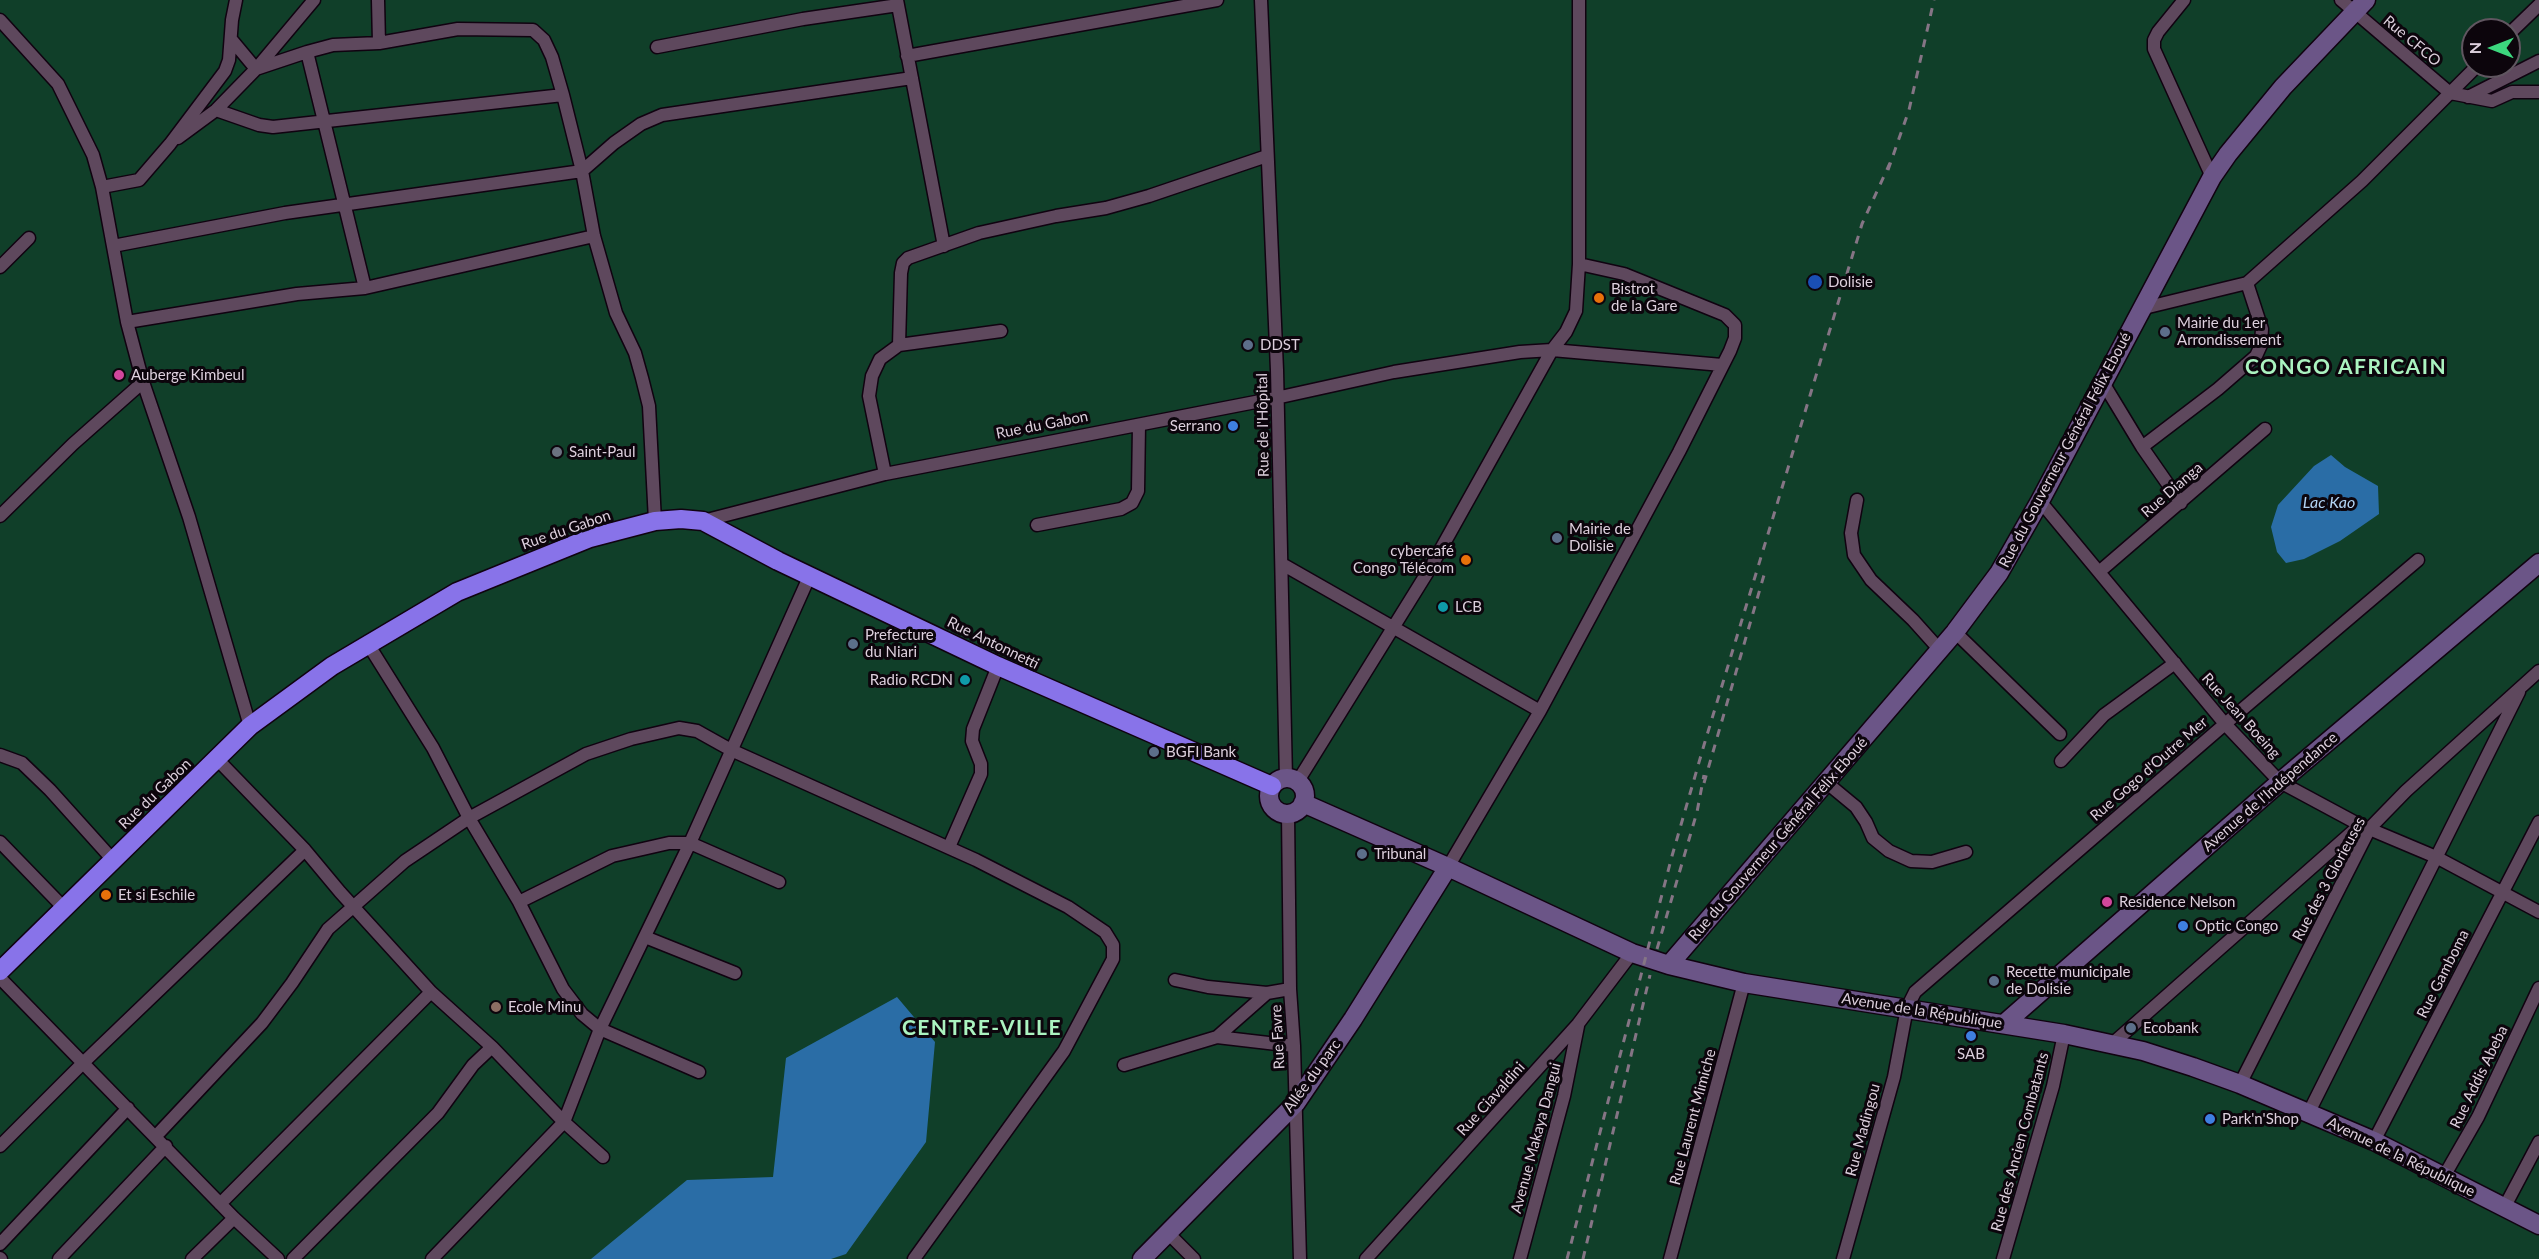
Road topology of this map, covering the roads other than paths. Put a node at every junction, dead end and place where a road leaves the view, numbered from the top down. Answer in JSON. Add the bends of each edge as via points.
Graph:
{"nodes":[{"id":1,"x":236,"y":0,"type":"edge"},
{"id":2,"x":314,"y":0,"type":"edge"},
{"id":3,"x":378,"y":0,"type":"edge"},
{"id":4,"x":1217,"y":0,"type":"edge"},
{"id":5,"x":1262,"y":0,"type":"edge"},
{"id":6,"x":1579,"y":0,"type":"edge"},
{"id":7,"x":2184,"y":0,"type":"edge"},
{"id":8,"x":898,"y":2,"type":"edge"},
{"id":9,"x":2354,"y":4,"type":"edge"},
{"id":10,"x":2539,"y":5,"type":"edge"},
{"id":11,"x":0,"y":20,"type":"edge"},
{"id":12,"x":2521,"y":22,"type":"edge"},
{"id":13,"x":231,"y":39,"type":"junction"},
{"id":14,"x":379,"y":43,"type":"junction"},
{"id":15,"x":657,"y":46,"type":"dead end"},
{"id":16,"x":308,"y":52,"type":"junction"},
{"id":17,"x":907,"y":56,"type":"junction"},
{"id":18,"x":2539,"y":61,"type":"edge"},
{"id":19,"x":256,"y":69,"type":"junction"},
{"id":20,"x":912,"y":78,"type":"junction"},
{"id":21,"x":2465,"y":78,"type":"edge"},
{"id":22,"x":2539,"y":92,"type":"edge"},
{"id":23,"x":2450,"y":93,"type":"junction"},
{"id":24,"x":563,"y":95,"type":"junction"},
{"id":25,"x":2467,"y":97,"type":"junction"},
{"id":26,"x":216,"y":110,"type":"junction"},
{"id":27,"x":324,"y":122,"type":"junction"},
{"id":28,"x":170,"y":144,"type":"junction"},
{"id":29,"x":1267,"y":156,"type":"junction"},
{"id":30,"x":582,"y":171,"type":"junction"},
{"id":31,"x":2212,"y":177,"type":"junction"},
{"id":32,"x":102,"y":187,"type":"junction"},
{"id":33,"x":343,"y":206,"type":"junction"},
{"id":34,"x":594,"y":237,"type":"junction"},
{"id":35,"x":29,"y":238,"type":"dead end"},
{"id":36,"x":113,"y":246,"type":"junction"},
{"id":37,"x":944,"y":246,"type":"junction"},
{"id":38,"x":1579,"y":264,"type":"junction"},
{"id":39,"x":0,"y":267,"type":"edge"},
{"id":40,"x":2247,"y":284,"type":"junction"},
{"id":41,"x":365,"y":288,"type":"junction"},
{"id":42,"x":2140,"y":309,"type":"junction"},
{"id":43,"x":127,"y":322,"type":"junction"},
{"id":44,"x":1000,"y":331,"type":"dead end"},
{"id":45,"x":899,"y":345,"type":"junction"},
{"id":46,"x":1552,"y":350,"type":"junction"},
{"id":47,"x":1722,"y":365,"type":"junction"},
{"id":48,"x":2102,"y":381,"type":"junction"},
{"id":49,"x":143,"y":382,"type":"junction"},
{"id":50,"x":1276,"y":398,"type":"junction"},
{"id":51,"x":1139,"y":425,"type":"junction"},
{"id":52,"x":2265,"y":429,"type":"dead end"},
{"id":53,"x":2142,"y":447,"type":"junction"},
{"id":54,"x":885,"y":474,"type":"junction"},
{"id":55,"x":1857,"y":500,"type":"dead end"},
{"id":56,"x":2040,"y":501,"type":"junction"},
{"id":57,"x":2181,"y":503,"type":"junction"},
{"id":58,"x":0,"y":516,"type":"edge"},
{"id":59,"x":656,"y":521,"type":"junction"},
{"id":60,"x":703,"y":521,"type":"junction"},
{"id":61,"x":1037,"y":525,"type":"dead end"},
{"id":62,"x":2418,"y":560,"type":"dead end"},
{"id":63,"x":2539,"y":563,"type":"edge"},
{"id":64,"x":1282,"y":564,"type":"junction"},
{"id":65,"x":2099,"y":572,"type":"junction"},
{"id":66,"x":810,"y":575,"type":"junction"},
{"id":67,"x":1393,"y":629,"type":"junction"},
{"id":68,"x":1955,"y":632,"type":"junction"},
{"id":69,"x":368,"y":644,"type":"junction"},
{"id":70,"x":1939,"y":649,"type":"junction"},
{"id":71,"x":2175,"y":663,"type":"junction"},
{"id":72,"x":998,"y":666,"type":"junction"},
{"id":73,"x":2539,"y":671,"type":"edge"},
{"id":74,"x":2522,"y":686,"type":"junction"},
{"id":75,"x":1540,"y":711,"type":"junction"},
{"id":76,"x":2224,"y":724,"type":"junction"},
{"id":77,"x":250,"y":726,"type":"junction"},
{"id":78,"x":2060,"y":734,"type":"dead end"},
{"id":79,"x":731,"y":750,"type":"junction"},
{"id":80,"x":0,"y":754,"type":"edge"},
{"id":81,"x":217,"y":759,"type":"junction"},
{"id":82,"x":2061,"y":761,"type":"dead end"},
{"id":83,"x":1285,"y":782,"type":"junction"},
{"id":84,"x":2280,"y":782,"type":"junction"},
{"id":85,"x":1827,"y":783,"type":"junction"},
{"id":86,"x":1296,"y":808,"type":"junction"},
{"id":87,"x":469,"y":818,"type":"junction"},
{"id":88,"x":2539,"y":822,"type":"edge"},
{"id":89,"x":2365,"y":827,"type":"junction"},
{"id":90,"x":0,"y":842,"type":"edge"},
{"id":91,"x":690,"y":843,"type":"junction"},
{"id":92,"x":949,"y":847,"type":"junction"},
{"id":93,"x":306,"y":850,"type":"junction"},
{"id":94,"x":1966,"y":852,"type":"dead end"},
{"id":95,"x":2436,"y":857,"type":"junction"},
{"id":96,"x":113,"y":860,"type":"junction"},
{"id":97,"x":1448,"y":867,"type":"junction"},
{"id":98,"x":779,"y":882,"type":"dead end"},
{"id":99,"x":2502,"y":893,"type":"junction"},
{"id":100,"x":519,"y":902,"type":"junction"},
{"id":101,"x":352,"y":906,"type":"junction"},
{"id":102,"x":64,"y":908,"type":"junction"},
{"id":103,"x":2539,"y":912,"type":"edge"},
{"id":104,"x":645,"y":937,"type":"junction"},
{"id":105,"x":1632,"y":953,"type":"junction"},
{"id":106,"x":1669,"y":966,"type":"junction"},
{"id":107,"x":0,"y":971,"type":"edge"},
{"id":108,"x":735,"y":973,"type":"dead end"},
{"id":109,"x":0,"y":978,"type":"edge"},
{"id":110,"x":1175,"y":980,"type":"dead end"},
{"id":111,"x":1744,"y":983,"type":"junction"},
{"id":112,"x":2539,"y":988,"type":"edge"},
{"id":113,"x":1290,"y":989,"type":"junction"},
{"id":114,"x":430,"y":992,"type":"junction"},
{"id":115,"x":1267,"y":993,"type":"junction"},
{"id":116,"x":1907,"y":1008,"type":"junction"},
{"id":117,"x":1578,"y":1024,"type":"junction"},
{"id":118,"x":2004,"y":1024,"type":"junction"},
{"id":119,"x":600,"y":1029,"type":"junction"},
{"id":120,"x":2064,"y":1034,"type":"junction"},
{"id":121,"x":1217,"y":1037,"type":"junction"},
{"id":122,"x":2112,"y":1044,"type":"junction"},
{"id":123,"x":1294,"y":1046,"type":"junction"},
{"id":124,"x":492,"y":1047,"type":"junction"},
{"id":125,"x":82,"y":1063,"type":"junction"},
{"id":126,"x":1124,"y":1065,"type":"dead end"},
{"id":127,"x":699,"y":1072,"type":"dead end"},
{"id":128,"x":2240,"y":1084,"type":"junction"},
{"id":129,"x":1296,"y":1103,"type":"junction"},
{"id":130,"x":128,"y":1108,"type":"junction"},
{"id":131,"x":2309,"y":1112,"type":"junction"},
{"id":132,"x":564,"y":1122,"type":"junction"},
{"id":133,"x":156,"y":1136,"type":"junction"},
{"id":134,"x":2374,"y":1141,"type":"junction"},
{"id":135,"x":2539,"y":1142,"type":"edge"},
{"id":136,"x":0,"y":1146,"type":"edge"},
{"id":137,"x":166,"y":1146,"type":"junction"},
{"id":138,"x":603,"y":1157,"type":"dead end"},
{"id":139,"x":2443,"y":1178,"type":"junction"},
{"id":140,"x":220,"y":1204,"type":"junction"},
{"id":141,"x":2504,"y":1208,"type":"junction"},
{"id":142,"x":234,"y":1218,"type":"junction"},
{"id":143,"x":2539,"y":1225,"type":"edge"},
{"id":144,"x":1168,"y":1233,"type":"junction"},
{"id":145,"x":0,"y":1244,"type":"edge"},
{"id":146,"x":270,"y":1256,"type":"edge"},
{"id":147,"x":58,"y":1259,"type":"edge"},
{"id":148,"x":192,"y":1259,"type":"edge"},
{"id":149,"x":293,"y":1259,"type":"edge"},
{"id":150,"x":432,"y":1259,"type":"edge"},
{"id":151,"x":914,"y":1259,"type":"edge"},
{"id":152,"x":1142,"y":1259,"type":"edge"},
{"id":153,"x":1194,"y":1259,"type":"edge"},
{"id":154,"x":1300,"y":1259,"type":"edge"},
{"id":155,"x":1366,"y":1259,"type":"edge"},
{"id":156,"x":1520,"y":1259,"type":"edge"},
{"id":157,"x":1670,"y":1259,"type":"edge"},
{"id":158,"x":1843,"y":1259,"type":"edge"},
{"id":159,"x":2003,"y":1259,"type":"edge"}],
"edges":[{"from":1,"to":13,"type":"street"},
{"from":2,"to":19,"type":"street"},
{"from":3,"to":14,"type":"street"},
{"from":4,"to":17,"type":"street"},
{"from":5,"to":29,"type":"street","name":"Rue de l'Hôpital"},
{"from":6,"to":38,"type":"street"},
{"from":7,"to":31,"type":"street","via":[[2158,32],[2154,49]]},
{"from":8,"to":15,"type":"street"},
{"from":8,"to":17,"type":"street"},
{"from":9,"to":23,"type":"street","name":"Rue CFCO"},
{"from":9,"to":31,"type":"street","name":"Rue du Gouverneur Général Félix Eboué"},
{"from":10,"to":12,"type":"street"},
{"from":11,"to":32,"type":"street","via":[[58,84],[93,155]]},
{"from":13,"to":19,"type":"street"},
{"from":13,"to":28,"type":"street","via":[[225,71]]},
{"from":14,"to":16,"type":"street","via":[[333,45]]},
{"from":14,"to":24,"type":"street","via":[[458,29],[533,30],[544,40],[552,57]]},
{"from":16,"to":19,"type":"street"},
{"from":16,"to":27,"type":"street"},
{"from":17,"to":20,"type":"street"},
{"from":18,"to":25,"type":"street"},
{"from":19,"to":26,"type":"street"},
{"from":20,"to":30,"type":"street","via":[[662,115],[641,124]]},
{"from":20,"to":37,"type":"street"},
{"from":21,"to":23,"type":"street"},
{"from":22,"to":25,"type":"street","via":[[2512,92],[2492,101]]},
{"from":23,"to":25,"type":"street"},
{"from":23,"to":40,"type":"street","via":[[2362,181]]},
{"from":24,"to":27,"type":"street"},
{"from":24,"to":30,"type":"street"},
{"from":26,"to":27,"type":"street","via":[[273,128]]},
{"from":26,"to":28,"type":"street"},
{"from":27,"to":33,"type":"street"},
{"from":28,"to":32,"type":"street","via":[[139,180]]},
{"from":29,"to":37,"type":"street","via":[[1106,208],[979,233]]},
{"from":29,"to":50,"type":"street","name":"Rue de l'Hôpital"},
{"from":30,"to":33,"type":"street"},
{"from":30,"to":34,"type":"street"},
{"from":31,"to":42,"type":"street","name":"Rue du Gouverneur Général Félix Eboué"},
{"from":32,"to":36,"type":"street"},
{"from":33,"to":36,"type":"street","via":[[227,223]]},
{"from":33,"to":41,"type":"street"},
{"from":34,"to":41,"type":"street"},
{"from":34,"to":59,"type":"street","via":[[616,313],[635,353],[645,387]]},
{"from":35,"to":39,"type":"street"},
{"from":36,"to":43,"type":"street"},
{"from":37,"to":45,"type":"street","via":[[903,263]]},
{"from":38,"to":46,"type":"street","via":[[1576,311]]},
{"from":38,"to":47,"type":"street","via":[[1624,274],[1725,315],[1735,325],[1735,338]]},
{"from":40,"to":42,"type":"street"},
{"from":40,"to":53,"type":"street","via":[[2262,329],[2256,356]]},
{"from":41,"to":43,"type":"street","via":[[297,294]]},
{"from":42,"to":48,"type":"street","name":"Rue du Gouverneur Général Félix Eboué"},
{"from":43,"to":49,"type":"street"},
{"from":44,"to":45,"type":"street"},
{"from":45,"to":54,"type":"street","via":[[880,359],[869,396]]},
{"from":46,"to":47,"type":"street","name":"Rue du Gabon"},
{"from":46,"to":50,"type":"street","name":"Rue du Gabon","via":[[1394,372]]},
{"from":46,"to":67,"type":"street"},
{"from":47,"to":75,"type":"street"},
{"from":48,"to":53,"type":"street"},
{"from":48,"to":56,"type":"street","name":"Rue du Gouverneur Général Félix Eboué"},
{"from":49,"to":58,"type":"street"},
{"from":49,"to":77,"type":"street","via":[[189,518]]},
{"from":50,"to":51,"type":"street","name":"Rue du Gabon"},
{"from":50,"to":64,"type":"street","name":"Rue de l'Hôpital"},
{"from":51,"to":54,"type":"street","name":"Rue du Gabon"},
{"from":51,"to":61,"type":"street","via":[[1138,491],[1132,503],[1121,509]]},
{"from":52,"to":57,"type":"street","name":"Rue Dianga"},
{"from":53,"to":57,"type":"street"},
{"from":54,"to":60,"type":"street","name":"Rue du Gabon"},
{"from":55,"to":70,"type":"street","via":[[1851,533],[1854,555],[1871,580]]},
{"from":56,"to":65,"type":"street","name":"Rue Jean Boeing"},
{"from":56,"to":68,"type":"street","name":"Rue du Gouverneur Général Félix Eboué","via":[[1998,573]]},
{"from":57,"to":65,"type":"street","name":"Rue Dianga"},
{"from":59,"to":60,"type":"highway","name":"Rue du Gabon"},
{"from":59,"to":69,"type":"highway","name":"Rue du Gabon","via":[[590,538],[457,592]]},
{"from":60,"to":66,"type":"highway","name":"Rue Antonnetti"},
{"from":62,"to":76,"type":"street","name":"Rue Gogo d'Outre Mer"},
{"from":63,"to":84,"type":"street","name":"Avenue de l'Indépendance"},
{"from":64,"to":67,"type":"street"},
{"from":64,"to":83,"type":"street","name":"Rue de l'Hôpital"},
{"from":65,"to":71,"type":"street","name":"Rue Jean Boeing"},
{"from":66,"to":72,"type":"highway","name":"Rue Antonnetti"},
{"from":66,"to":79,"type":"street"},
{"from":67,"to":75,"type":"street"},
{"from":67,"to":83,"type":"street"},
{"from":68,"to":70,"type":"street","name":"Rue du Gouverneur Général Félix Eboué"},
{"from":68,"to":78,"type":"street"},
{"from":69,"to":77,"type":"highway","name":"Rue du Gabon"},
{"from":69,"to":87,"type":"street","via":[[433,748]]},
{"from":70,"to":85,"type":"street","name":"Rue du Gouverneur Général Félix Eboué"},
{"from":71,"to":76,"type":"street","name":"Rue Jean Boeing"},
{"from":71,"to":82,"type":"street","via":[[2104,715]]},
{"from":72,"to":83,"type":"highway","name":"Rue Antonnetti"},
{"from":72,"to":92,"type":"street","via":[[973,729],[972,741],[981,774]]},
{"from":73,"to":74,"type":"street","name":"Rue des 3 Glorieuses"},
{"from":74,"to":89,"type":"street","name":"Rue des 3 Glorieuses"},
{"from":74,"to":95,"type":"street"},
{"from":75,"to":97,"type":"street"},
{"from":76,"to":84,"type":"street","name":"Rue Jean Boeing"},
{"from":76,"to":116,"type":"street","name":"Rue Gogo d'Outre Mer","via":[[1915,992]]},
{"from":77,"to":81,"type":"highway","name":"Rue du Gabon"},
{"from":79,"to":87,"type":"street","via":[[697,732],[679,728],[631,739],[586,754]]},
{"from":79,"to":91,"type":"street"},
{"from":79,"to":92,"type":"street"},
{"from":80,"to":96,"type":"street","via":[[22,763]]},
{"from":81,"to":93,"type":"street"},
{"from":81,"to":96,"type":"highway","name":"Rue du Gabon"},
{"from":83,"to":86,"type":"street","via":[[1304,791]]},
{"from":83,"to":86,"type":"street","via":[[1269,794],[1274,808]]},
{"from":84,"to":89,"type":"street","name":"Rue Jean Boeing"},
{"from":84,"to":118,"type":"street","name":"Avenue de l'Indépendance"},
{"from":85,"to":94,"type":"street","via":[[1856,807],[1873,838],[1889,851],[1911,861],[1932,862]]},
{"from":85,"to":106,"type":"street","name":"Rue du Gouverneur Général Félix Eboué"},
{"from":86,"to":97,"type":"street","name":"Avenue de la République"},
{"from":86,"to":113,"type":"street","name":"Rue Favre"},
{"from":87,"to":100,"type":"street"},
{"from":87,"to":101,"type":"street","via":[[405,861]]},
{"from":88,"to":99,"type":"street","name":"Rue Gamboma"},
{"from":89,"to":95,"type":"street","name":"Rue Jean Boeing"},
{"from":89,"to":122,"type":"street"},
{"from":89,"to":128,"type":"street","name":"Rue des 3 Glorieuses"},
{"from":90,"to":102,"type":"street"},
{"from":91,"to":98,"type":"street"},
{"from":91,"to":100,"type":"street","via":[[669,843],[612,856]]},
{"from":91,"to":104,"type":"street"},
{"from":92,"to":151,"type":"street","via":[[1068,908],[1105,932],[1113,945],[1113,959],[1064,1051]]},
{"from":93,"to":101,"type":"street"},
{"from":93,"to":125,"type":"street"},
{"from":95,"to":99,"type":"street","name":"Rue Jean Boeing"},
{"from":95,"to":131,"type":"street"},
{"from":96,"to":102,"type":"highway","name":"Rue du Gabon"},
{"from":97,"to":105,"type":"street","name":"Avenue de la République"},
{"from":97,"to":129,"type":"street","name":"Allée du parc"},
{"from":99,"to":103,"type":"street","name":"Rue Jean Boeing"},
{"from":99,"to":134,"type":"street","name":"Rue Gamboma"},
{"from":100,"to":119,"type":"street","via":[[563,989],[582,1014]]},
{"from":101,"to":114,"type":"street"},
{"from":101,"to":133,"type":"street","via":[[317,942],[262,1023]]},
{"from":102,"to":107,"type":"highway","name":"Rue du Gabon"},
{"from":104,"to":108,"type":"street"},
{"from":104,"to":119,"type":"street"},
{"from":105,"to":106,"type":"street","name":"Avenue de la République"},
{"from":105,"to":117,"type":"street","name":"Rue Ciavaldini"},
{"from":106,"to":111,"type":"street","name":"Avenue de la République"},
{"from":109,"to":125,"type":"street"},
{"from":110,"to":115,"type":"street"},
{"from":111,"to":116,"type":"street","name":"Avenue de la République"},
{"from":111,"to":157,"type":"street","name":"Rue Laurent Mimiche"},
{"from":112,"to":139,"type":"street","name":"Rue Addis Abeba","via":[[2478,1118]]},
{"from":113,"to":115,"type":"street"},
{"from":113,"to":123,"type":"street","name":"Rue Favre"},
{"from":114,"to":124,"type":"street"},
{"from":114,"to":140,"type":"street"},
{"from":115,"to":121,"type":"street"},
{"from":116,"to":118,"type":"street","name":"Avenue de la République"},
{"from":116,"to":158,"type":"street","name":"Rue Madingou","via":[[1894,1077]]},
{"from":117,"to":155,"type":"street","name":"Rue Ciavaldini"},
{"from":117,"to":156,"type":"street","name":"Avenue Makaya Dangui","via":[[1564,1096]]},
{"from":118,"to":120,"type":"street","name":"Avenue de la République"},
{"from":119,"to":127,"type":"street"},
{"from":119,"to":132,"type":"street"},
{"from":120,"to":122,"type":"street","name":"Avenue de la République"},
{"from":120,"to":159,"type":"street","name":"Rue des Ancien Combatants"},
{"from":121,"to":123,"type":"street"},
{"from":121,"to":126,"type":"street"},
{"from":122,"to":128,"type":"street","name":"Avenue de la République"},
{"from":123,"to":129,"type":"street","name":"Rue Favre"},
{"from":124,"to":132,"type":"street"},
{"from":124,"to":149,"type":"street","via":[[473,1065],[438,1113]]},
{"from":125,"to":130,"type":"street"},
{"from":125,"to":136,"type":"street"},
{"from":128,"to":131,"type":"street","name":"Avenue de la République"},
{"from":129,"to":144,"type":"street","name":"Allée du parc"},
{"from":129,"to":154,"type":"street","name":"Rue Favre"},
{"from":130,"to":133,"type":"street"},
{"from":130,"to":145,"type":"street"},
{"from":131,"to":134,"type":"street","name":"Avenue de la République"},
{"from":132,"to":138,"type":"street"},
{"from":132,"to":150,"type":"street"},
{"from":133,"to":137,"type":"street"},
{"from":134,"to":139,"type":"street","name":"Avenue de la République"},
{"from":135,"to":141,"type":"street"},
{"from":137,"to":140,"type":"street"},
{"from":137,"to":147,"type":"street"},
{"from":139,"to":141,"type":"street","name":"Avenue de la République"},
{"from":140,"to":142,"type":"street"},
{"from":141,"to":143,"type":"street","name":"Avenue de la République"},
{"from":142,"to":146,"type":"street"},
{"from":142,"to":148,"type":"street"},
{"from":144,"to":152,"type":"street","name":"Allée du parc"},
{"from":144,"to":153,"type":"street"}]}
